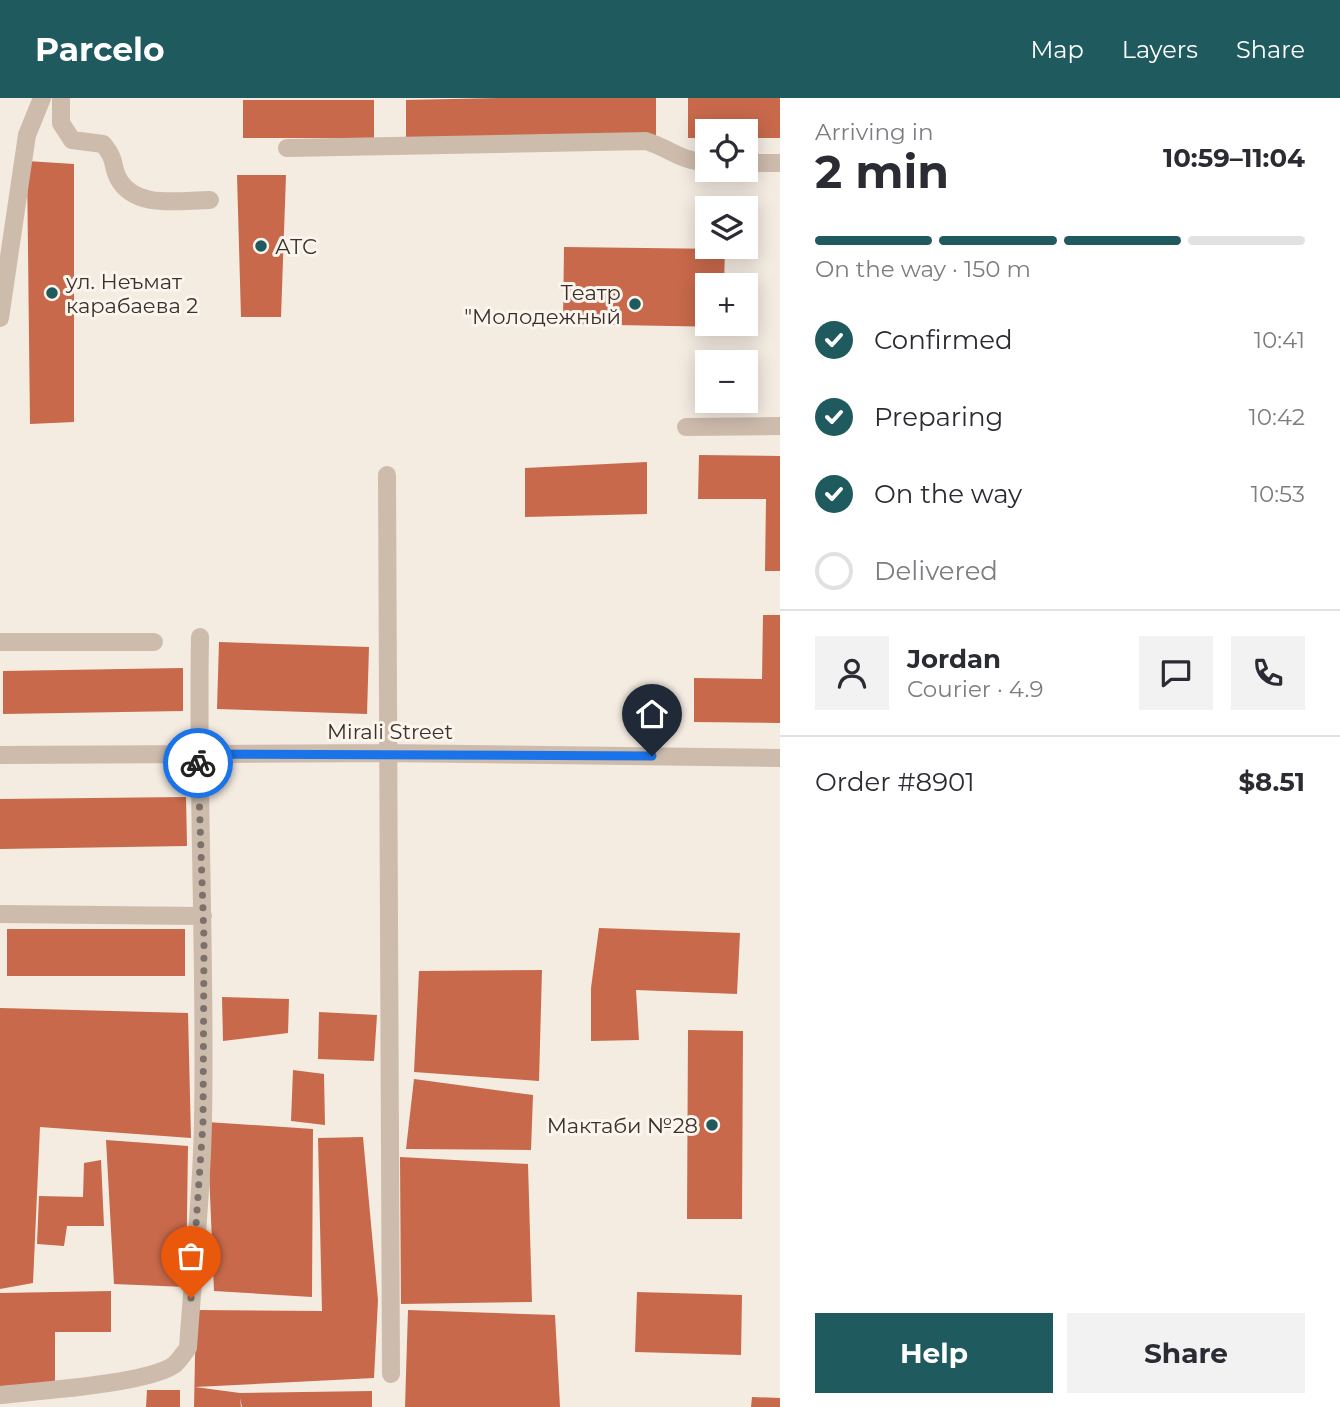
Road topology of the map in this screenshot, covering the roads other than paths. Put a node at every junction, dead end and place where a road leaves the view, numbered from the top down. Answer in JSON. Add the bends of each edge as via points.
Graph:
{"nodes":[{"id":1,"x":42,"y":98,"type":"edge"},
{"id":2,"x":61,"y":98,"type":"edge"},
{"id":3,"x":287,"y":148,"type":"dead end"},
{"id":4,"x":695,"y":162,"type":"edge"},
{"id":5,"x":758,"y":163,"type":"edge"},
{"id":6,"x":780,"y":163,"type":"edge"},
{"id":7,"x":210,"y":200,"type":"dead end"},
{"id":8,"x":0,"y":318,"type":"edge"},
{"id":9,"x":780,"y":426,"type":"edge"},
{"id":10,"x":687,"y":427,"type":"dead end"},
{"id":11,"x":387,"y":475,"type":"dead end"},
{"id":12,"x":200,"y":637,"type":"dead end"},
{"id":13,"x":0,"y":642,"type":"edge"},
{"id":14,"x":154,"y":642,"type":"dead end"},
{"id":15,"x":386,"y":753,"type":"junction"},
{"id":16,"x":198,"y":754,"type":"junction"},
{"id":17,"x":0,"y":755,"type":"edge"},
{"id":18,"x":780,"y":758,"type":"edge"},
{"id":19,"x":0,"y":915,"type":"edge"},
{"id":20,"x":203,"y":916,"type":"junction"},
{"id":21,"x":391,"y":1374,"type":"dead end"},
{"id":22,"x":0,"y":1395,"type":"edge"}],
"edges":[{"from":1,"to":8,"type":"street","via":[[27,135]]},
{"from":2,"to":7,"type":"street","via":[[61,123],[72,140],[103,144],[114,157],[117,177],[130,193],[142,200]]},
{"from":3,"to":4,"type":"street","via":[[646,141]]},
{"from":5,"to":6,"type":"street"},
{"from":9,"to":10,"type":"street"},
{"from":11,"to":15,"type":"street"},
{"from":12,"to":16,"type":"street"},
{"from":13,"to":14,"type":"street"},
{"from":15,"to":16,"type":"street","name":"Mirali Street"},
{"from":15,"to":18,"type":"street","name":"Mirali Street"},
{"from":15,"to":21,"type":"street"},
{"from":16,"to":17,"type":"street","name":"Mirali Street"},
{"from":16,"to":20,"type":"street"},
{"from":19,"to":20,"type":"street"},
{"from":20,"to":22,"type":"street","via":[[203,1123],[188,1348],[174,1365],[151,1374],[76,1388]]}]}
